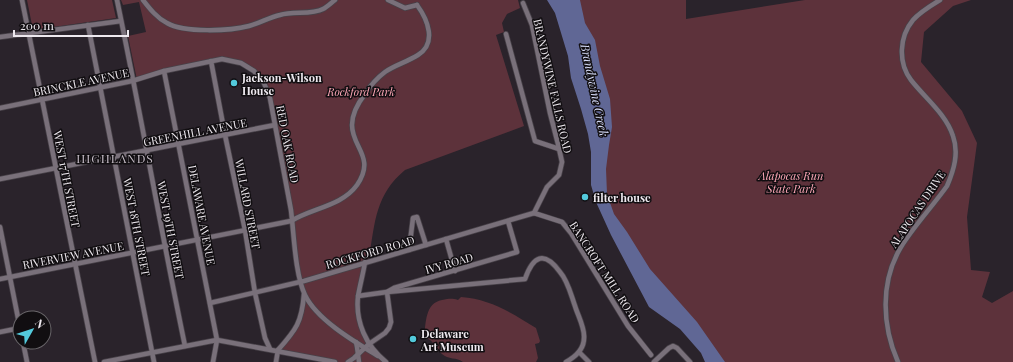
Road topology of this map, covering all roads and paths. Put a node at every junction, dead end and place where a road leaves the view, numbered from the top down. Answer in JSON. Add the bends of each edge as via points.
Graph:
{"nodes":[{"id":1,"x":22,"y":0,"type":"edge"},
{"id":2,"x":116,"y":0,"type":"edge"},
{"id":3,"x":143,"y":0,"type":"edge"},
{"id":4,"x":335,"y":0,"type":"edge"},
{"id":5,"x":388,"y":0,"type":"edge"},
{"id":6,"x":940,"y":0,"type":"edge"},
{"id":7,"x":418,"y":2,"type":"edge"},
{"id":8,"x":523,"y":3,"type":"dead end"},
{"id":9,"x":121,"y":21,"type":"junction"},
{"id":10,"x":88,"y":25,"type":"junction"},
{"id":11,"x":29,"y":33,"type":"junction"},
{"id":12,"x":506,"y":34,"type":"dead end"},
{"id":13,"x":0,"y":37,"type":"edge"},
{"id":14,"x":211,"y":61,"type":"junction"},
{"id":15,"x":164,"y":71,"type":"junction"},
{"id":16,"x":132,"y":81,"type":"junction"},
{"id":17,"x":100,"y":88,"type":"junction"},
{"id":18,"x":42,"y":100,"type":"junction"},
{"id":19,"x":0,"y":108,"type":"edge"},
{"id":20,"x":275,"y":125,"type":"junction"},
{"id":21,"x":225,"y":135,"type":"junction"},
{"id":22,"x":178,"y":144,"type":"junction"},
{"id":23,"x":559,"y":148,"type":"junction"},
{"id":24,"x":147,"y":150,"type":"junction"},
{"id":25,"x":114,"y":157,"type":"junction"},
{"id":26,"x":56,"y":168,"type":"junction"},
{"id":27,"x":0,"y":179,"type":"edge"},
{"id":28,"x":534,"y":214,"type":"junction"},
{"id":29,"x":291,"y":221,"type":"junction"},
{"id":30,"x":508,"y":221,"type":"junction"},
{"id":31,"x":0,"y":229,"type":"edge"},
{"id":32,"x":245,"y":230,"type":"junction"},
{"id":33,"x":446,"y":239,"type":"junction"},
{"id":34,"x":197,"y":240,"type":"junction"},
{"id":35,"x":426,"y":245,"type":"junction"},
{"id":36,"x":164,"y":246,"type":"junction"},
{"id":37,"x":409,"y":250,"type":"junction"},
{"id":38,"x":132,"y":253,"type":"junction"},
{"id":39,"x":365,"y":262,"type":"junction"},
{"id":40,"x":75,"y":264,"type":"junction"},
{"id":41,"x":455,"y":271,"type":"junction"},
{"id":42,"x":10,"y":277,"type":"junction"},
{"id":43,"x":0,"y":279,"type":"edge"},
{"id":44,"x":300,"y":282,"type":"junction"},
{"id":45,"x":387,"y":292,"type":"junction"},
{"id":46,"x":255,"y":293,"type":"junction"},
{"id":47,"x":304,"y":293,"type":"junction"},
{"id":48,"x":358,"y":296,"type":"junction"},
{"id":49,"x":210,"y":303,"type":"junction"},
{"id":50,"x":16,"y":310,"type":"edge"},
{"id":51,"x":12,"y":330,"type":"edge"},
{"id":52,"x":0,"y":332,"type":"edge"},
{"id":53,"x":217,"y":340,"type":"junction"},
{"id":54,"x":356,"y":342,"type":"junction"},
{"id":55,"x":369,"y":344,"type":"junction"},
{"id":56,"x":185,"y":346,"type":"junction"},
{"id":57,"x":364,"y":348,"type":"junction"},
{"id":58,"x":270,"y":349,"type":"junction"},
{"id":59,"x":25,"y":350,"type":"edge"},
{"id":60,"x":278,"y":350,"type":"junction"},
{"id":61,"x":152,"y":352,"type":"junction"},
{"id":62,"x":579,"y":352,"type":"junction"},
{"id":63,"x":358,"y":355,"type":"junction"},
{"id":64,"x":651,"y":355,"type":"dead end"},
{"id":65,"x":378,"y":356,"type":"junction"},
{"id":66,"x":27,"y":362,"type":"edge"},
{"id":67,"x":95,"y":362,"type":"edge"},
{"id":68,"x":104,"y":362,"type":"edge"},
{"id":69,"x":154,"y":362,"type":"edge"},
{"id":70,"x":213,"y":362,"type":"edge"},
{"id":71,"x":276,"y":362,"type":"edge"},
{"id":72,"x":335,"y":362,"type":"edge"},
{"id":73,"x":348,"y":362,"type":"edge"},
{"id":74,"x":359,"y":362,"type":"edge"},
{"id":75,"x":386,"y":362,"type":"edge"},
{"id":76,"x":566,"y":362,"type":"edge"},
{"id":77,"x":589,"y":362,"type":"edge"},
{"id":78,"x":654,"y":362,"type":"edge"},
{"id":79,"x":690,"y":362,"type":"edge"},
{"id":80,"x":898,"y":362,"type":"edge"}],
"edges":[{"from":1,"to":11,"type":"street","name":"WEST 17TH STREET"},
{"from":2,"to":9,"type":"street","name":"WEST 19TH STREET"},
{"from":3,"to":4,"type":"street","via":[[168,24],[183,28],[217,30],[249,26],[290,13],[319,10]]},
{"from":5,"to":7,"type":"street","via":[[405,8]]},
{"from":6,"to":80,"type":"street","name":"ALAPOCAS DRIVE","via":[[913,21],[902,43],[902,52],[905,70],[911,80],[949,125],[954,136],[956,155],[952,175],[946,186],[905,242],[892,266],[887,285],[886,325],[891,347]]},
{"from":7,"to":29,"type":"street","name":"RIVERVIEW AVENUE","via":[[429,29],[427,45],[417,56],[382,74],[366,92],[354,114],[353,132],[364,161],[360,180],[343,198]]},
{"from":8,"to":23,"type":"street","name":"BRANDYWINE FALLS ROAD","via":[[532,25]]},
{"from":9,"to":10,"type":"street"},
{"from":9,"to":16,"type":"street","name":"WEST 19TH STREET"},
{"from":10,"to":11,"type":"street"},
{"from":10,"to":17,"type":"street","name":"WEST 18TH STREET"},
{"from":11,"to":13,"type":"street"},
{"from":11,"to":18,"type":"street","name":"WEST 17TH STREET"},
{"from":12,"to":23,"type":"street","via":[[535,141]]},
{"from":14,"to":15,"type":"street","name":"RED OAK ROAD"},
{"from":14,"to":20,"type":"street","name":"RED OAK ROAD","via":[[236,61],[258,74],[269,93]]},
{"from":14,"to":21,"type":"street","name":"WILLARD STREET"},
{"from":15,"to":16,"type":"street","name":"BRINCKLE AVENUE"},
{"from":15,"to":22,"type":"street","name":"DELAWARE AVENUE"},
{"from":16,"to":17,"type":"street","name":"BRINCKLE AVENUE"},
{"from":16,"to":24,"type":"street","name":"WEST 19TH STREET"},
{"from":17,"to":18,"type":"street","name":"BRINCKLE AVENUE"},
{"from":17,"to":25,"type":"street","name":"WEST 18TH STREET"},
{"from":18,"to":19,"type":"street","name":"BRINCKLE AVENUE"},
{"from":18,"to":26,"type":"street","name":"WEST 17TH STREET"},
{"from":20,"to":21,"type":"street","name":"GREENHILL AVENUE"},
{"from":20,"to":29,"type":"street","name":"RED OAK ROAD","via":[[292,210]]},
{"from":21,"to":22,"type":"street","name":"GREENHILL AVENUE"},
{"from":21,"to":32,"type":"street","name":"WILLARD STREET"},
{"from":22,"to":24,"type":"street","name":"GREENHILL AVENUE"},
{"from":22,"to":34,"type":"street","name":"DELAWARE AVENUE"},
{"from":23,"to":28,"type":"street","name":"BRANDYWINE FALLS ROAD","via":[[562,162],[559,175],[547,187]]},
{"from":24,"to":25,"type":"street","name":"GREENHILL AVENUE"},
{"from":24,"to":36,"type":"street","name":"WEST 19TH STREET"},
{"from":25,"to":26,"type":"street","name":"GREENHILL AVENUE"},
{"from":25,"to":38,"type":"street","name":"WEST 18TH STREET"},
{"from":26,"to":27,"type":"street","name":"GREENHILL AVENUE"},
{"from":26,"to":40,"type":"street","name":"WEST 17TH STREET"},
{"from":28,"to":30,"type":"street","name":"ROCKFORD ROAD"},
{"from":28,"to":64,"type":"street","name":"BANCROFT MILL ROAD","via":[[562,222],[628,326]]},
{"from":29,"to":32,"type":"street","name":"RIVERVIEW AVENUE"},
{"from":29,"to":44,"type":"street","name":"RED OAK ROAD"},
{"from":30,"to":33,"type":"street","name":"ROCKFORD ROAD"},
{"from":30,"to":41,"type":"street","name":"IVY ROAD","via":[[517,252]]},
{"from":31,"to":42,"type":"street"},
{"from":32,"to":34,"type":"street","name":"RIVERVIEW AVENUE"},
{"from":32,"to":46,"type":"street","name":"WILLARD STREET"},
{"from":33,"to":35,"type":"street","name":"ROCKFORD ROAD"},
{"from":33,"to":41,"type":"street"},
{"from":34,"to":36,"type":"street","name":"RIVERVIEW AVENUE"},
{"from":34,"to":49,"type":"street","name":"DELAWARE AVENUE"},
{"from":35,"to":37,"type":"street","name":"ROCKFORD ROAD"},
{"from":35,"to":37,"type":"street","via":[[417,217],[413,218]]},
{"from":36,"to":38,"type":"street","name":"RIVERVIEW AVENUE"},
{"from":36,"to":56,"type":"street","name":"WEST 19TH STREET"},
{"from":37,"to":39,"type":"street","name":"ROCKFORD ROAD"},
{"from":38,"to":40,"type":"street","name":"RIVERVIEW AVENUE"},
{"from":38,"to":61,"type":"street","name":"WEST 18TH STREET"},
{"from":39,"to":44,"type":"street","name":"ROCKFORD ROAD"},
{"from":39,"to":48,"type":"street"},
{"from":40,"to":42,"type":"street","name":"RIVERVIEW AVENUE"},
{"from":40,"to":67,"type":"street","name":"WEST 17TH STREET"},
{"from":41,"to":45,"type":"street","name":"IVY ROAD"},
{"from":42,"to":43,"type":"street","name":"RIVERVIEW AVENUE"},
{"from":42,"to":50,"type":"street"},
{"from":44,"to":46,"type":"street","name":"ROCKFORD ROAD"},
{"from":44,"to":47,"type":"street","name":"RED OAK ROAD"},
{"from":45,"to":48,"type":"street"},
{"from":45,"to":55,"type":"street","via":[[390,328]]},
{"from":45,"to":62,"type":"street","via":[[525,279],[531,264],[544,258],[561,272],[582,325],[584,340]]},
{"from":46,"to":49,"type":"street","name":"ROCKFORD ROAD"},
{"from":46,"to":58,"type":"street","name":"WILLARD STREET","via":[[264,338]]},
{"from":47,"to":54,"type":"street","name":"RED OAK ROAD","via":[[325,319]]},
{"from":47,"to":60,"type":"street","name":"RED OAK ROAD","via":[[299,323]]},
{"from":48,"to":55,"type":"street","via":[[359,321]]},
{"from":49,"to":53,"type":"street","name":"DELAWARE AVENUE"},
{"from":51,"to":52,"type":"street"},
{"from":53,"to":56,"type":"street"},
{"from":53,"to":58,"type":"street"},
{"from":53,"to":70,"type":"street","name":"DELAWARE AVENUE"},
{"from":54,"to":57,"type":"street","name":"RED OAK ROAD"},
{"from":54,"to":63,"type":"street"},
{"from":55,"to":57,"type":"street"},
{"from":55,"to":65,"type":"street"},
{"from":56,"to":61,"type":"street"},
{"from":57,"to":63,"type":"street"},
{"from":57,"to":65,"type":"street","name":"RED OAK ROAD"},
{"from":58,"to":60,"type":"street"},
{"from":59,"to":66,"type":"street"},
{"from":60,"to":71,"type":"street"},
{"from":60,"to":72,"type":"street"},
{"from":61,"to":68,"type":"street"},
{"from":61,"to":69,"type":"street","name":"WEST 18TH STREET"},
{"from":62,"to":76,"type":"street"},
{"from":62,"to":77,"type":"street"},
{"from":63,"to":73,"type":"street"},
{"from":63,"to":74,"type":"street"},
{"from":65,"to":75,"type":"street"},
{"from":78,"to":79,"type":"street","via":[[673,346]]}]}
